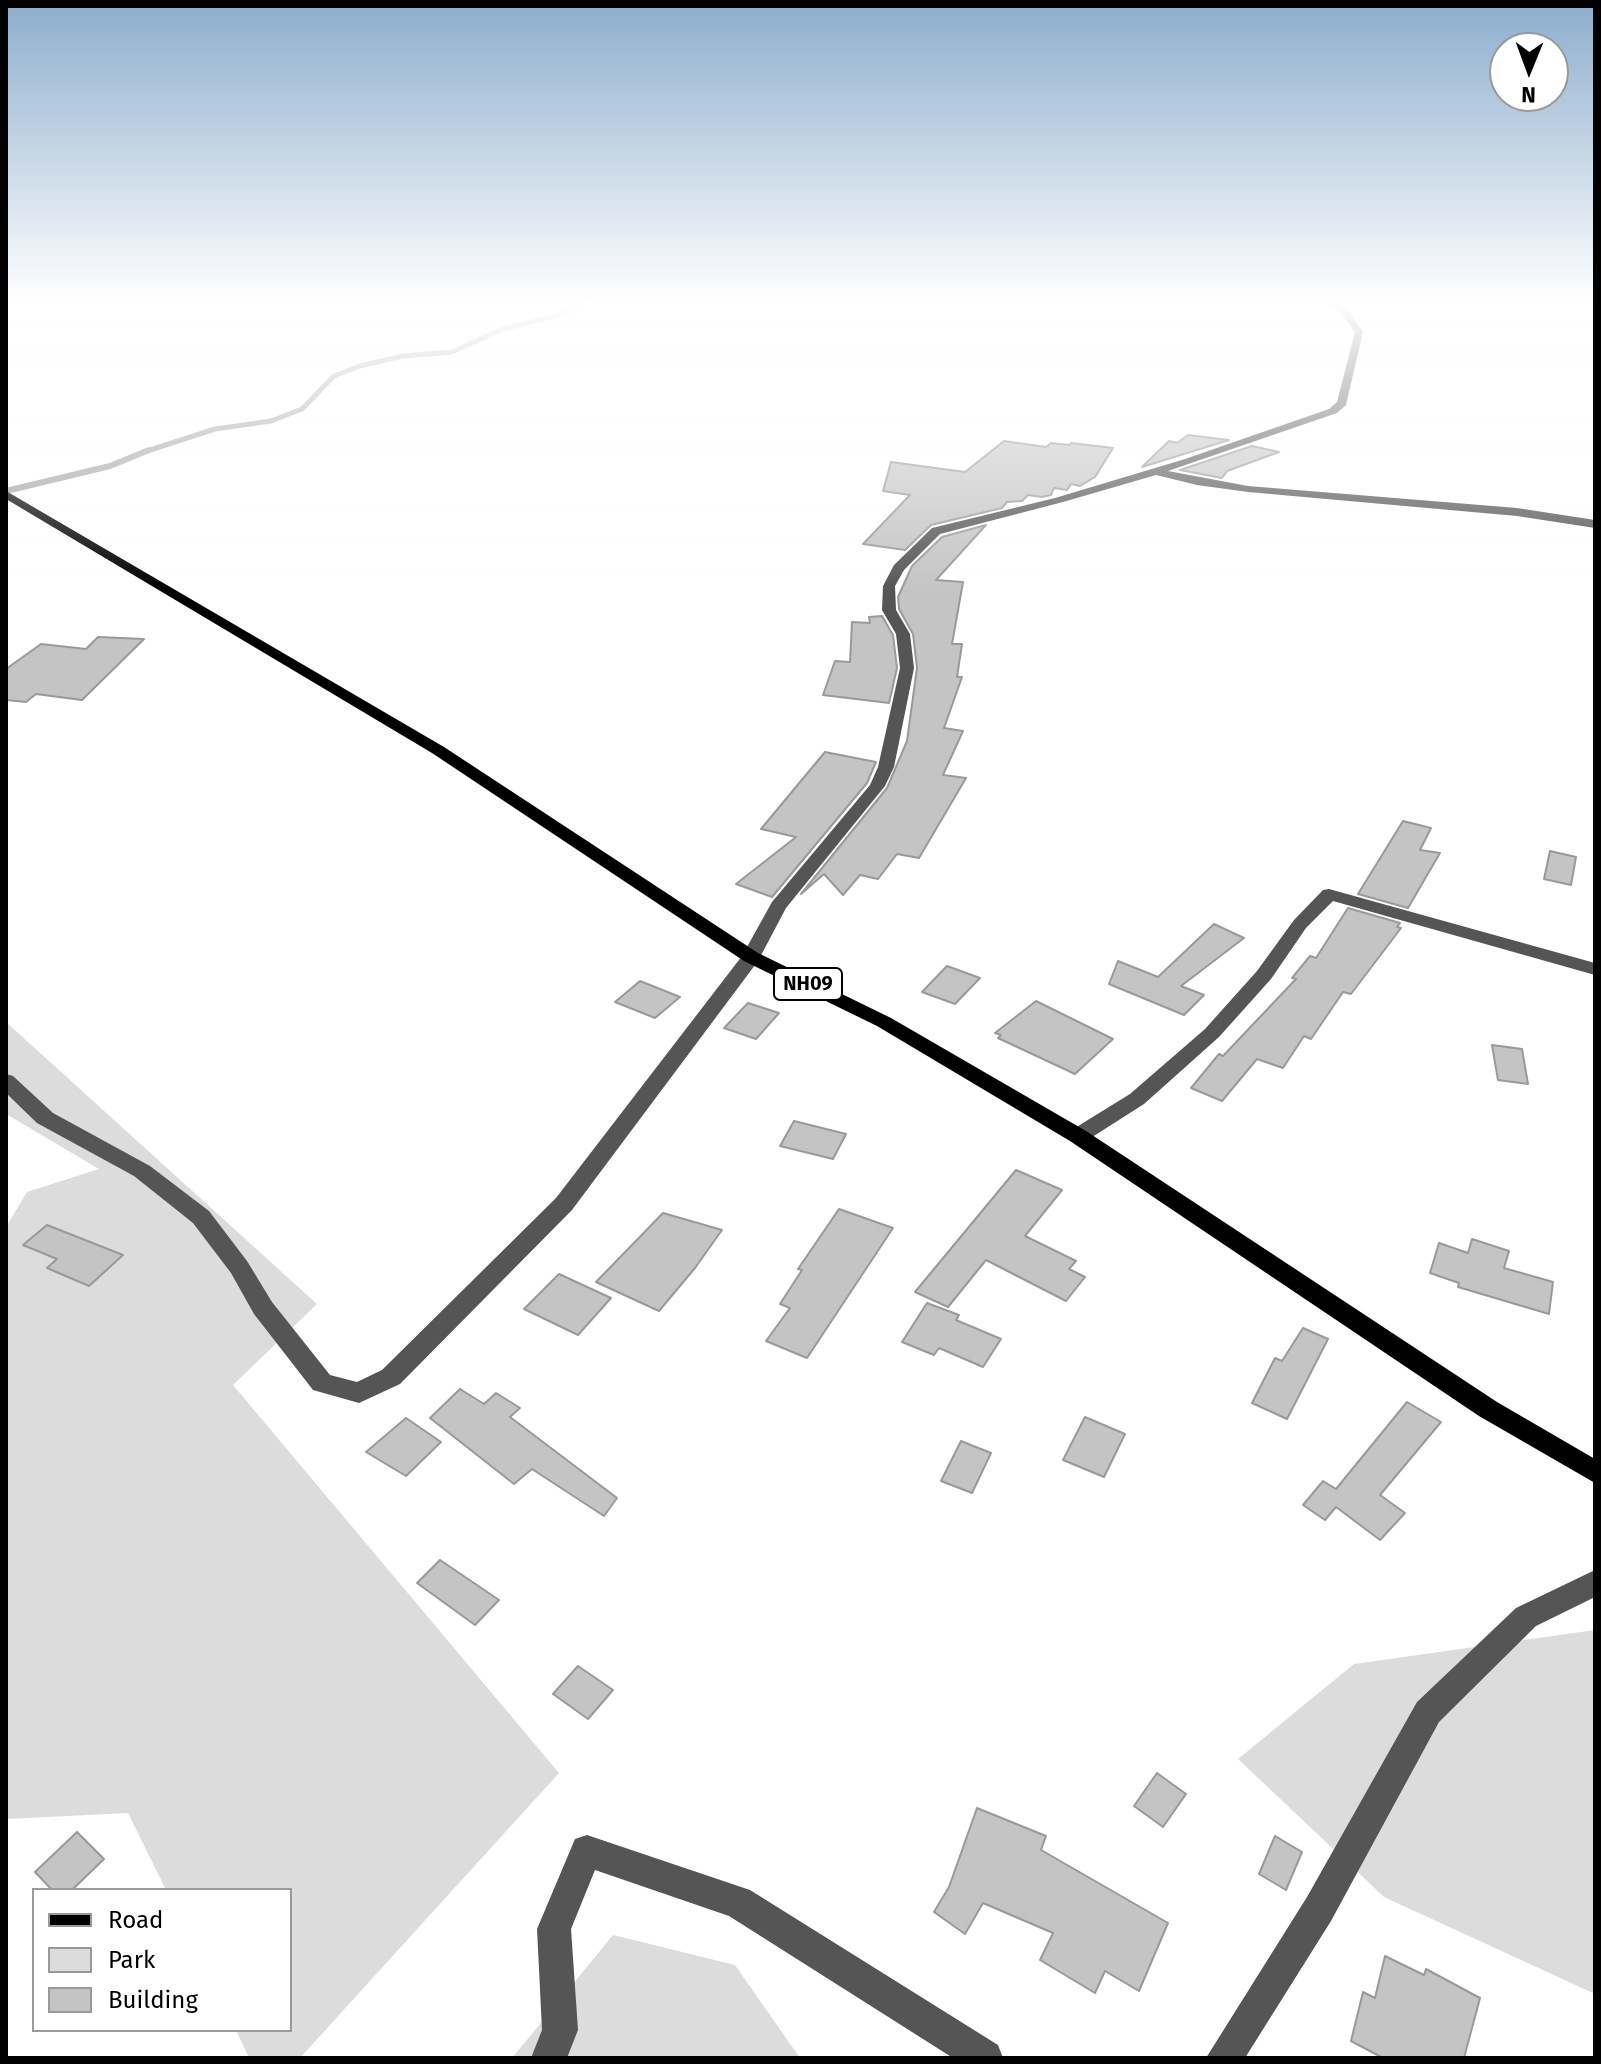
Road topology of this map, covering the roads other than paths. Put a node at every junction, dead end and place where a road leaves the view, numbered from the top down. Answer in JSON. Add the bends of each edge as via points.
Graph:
{"nodes":[{"id":1,"x":1343,"y":399,"type":"edge"},
{"id":2,"x":1155,"y":471,"type":"junction"},
{"id":3,"x":12,"y":497,"type":"edge"},
{"id":4,"x":1595,"y":524,"type":"edge"},
{"id":5,"x":751,"y":957,"type":"junction"},
{"id":6,"x":1595,"y":969,"type":"edge"},
{"id":7,"x":6,"y":1081,"type":"edge"},
{"id":8,"x":1078,"y":1136,"type":"junction"},
{"id":9,"x":1595,"y":1472,"type":"edge"},
{"id":10,"x":1595,"y":1583,"type":"edge"},
{"id":11,"x":549,"y":2058,"type":"edge"},
{"id":12,"x":985,"y":2058,"type":"edge"},
{"id":13,"x":1224,"y":2058,"type":"edge"}],
"edges":[{"from":1,"to":2,"type":"street","via":[[1333,411]]},
{"from":2,"to":4,"type":"street","via":[[1248,489],[1517,512]]},
{"from":2,"to":5,"type":"street","via":[[936,531],[898,568],[889,586],[889,610],[903,634],[907,668],[886,767],[877,786],[778,906]]},
{"from":3,"to":5,"type":"main road","number":"NH09","via":[[438,750]]},
{"from":5,"to":7,"type":"street","via":[[564,1204],[391,1377],[359,1393],[322,1383],[201,1217],[142,1171],[45,1118]]},
{"from":5,"to":8,"type":"main road","number":"NH09","via":[[884,1022]]},
{"from":6,"to":8,"type":"street","via":[[1329,894],[1212,1033],[1137,1099]]},
{"from":8,"to":9,"type":"main road","number":"NH09","via":[[1488,1409]]},
{"from":10,"to":13,"type":"street","via":[[1526,1617],[1428,1712],[1319,1909]]},
{"from":11,"to":12,"type":"street","via":[[560,2030],[554,1929],[587,1851],[738,1902]]}]}
